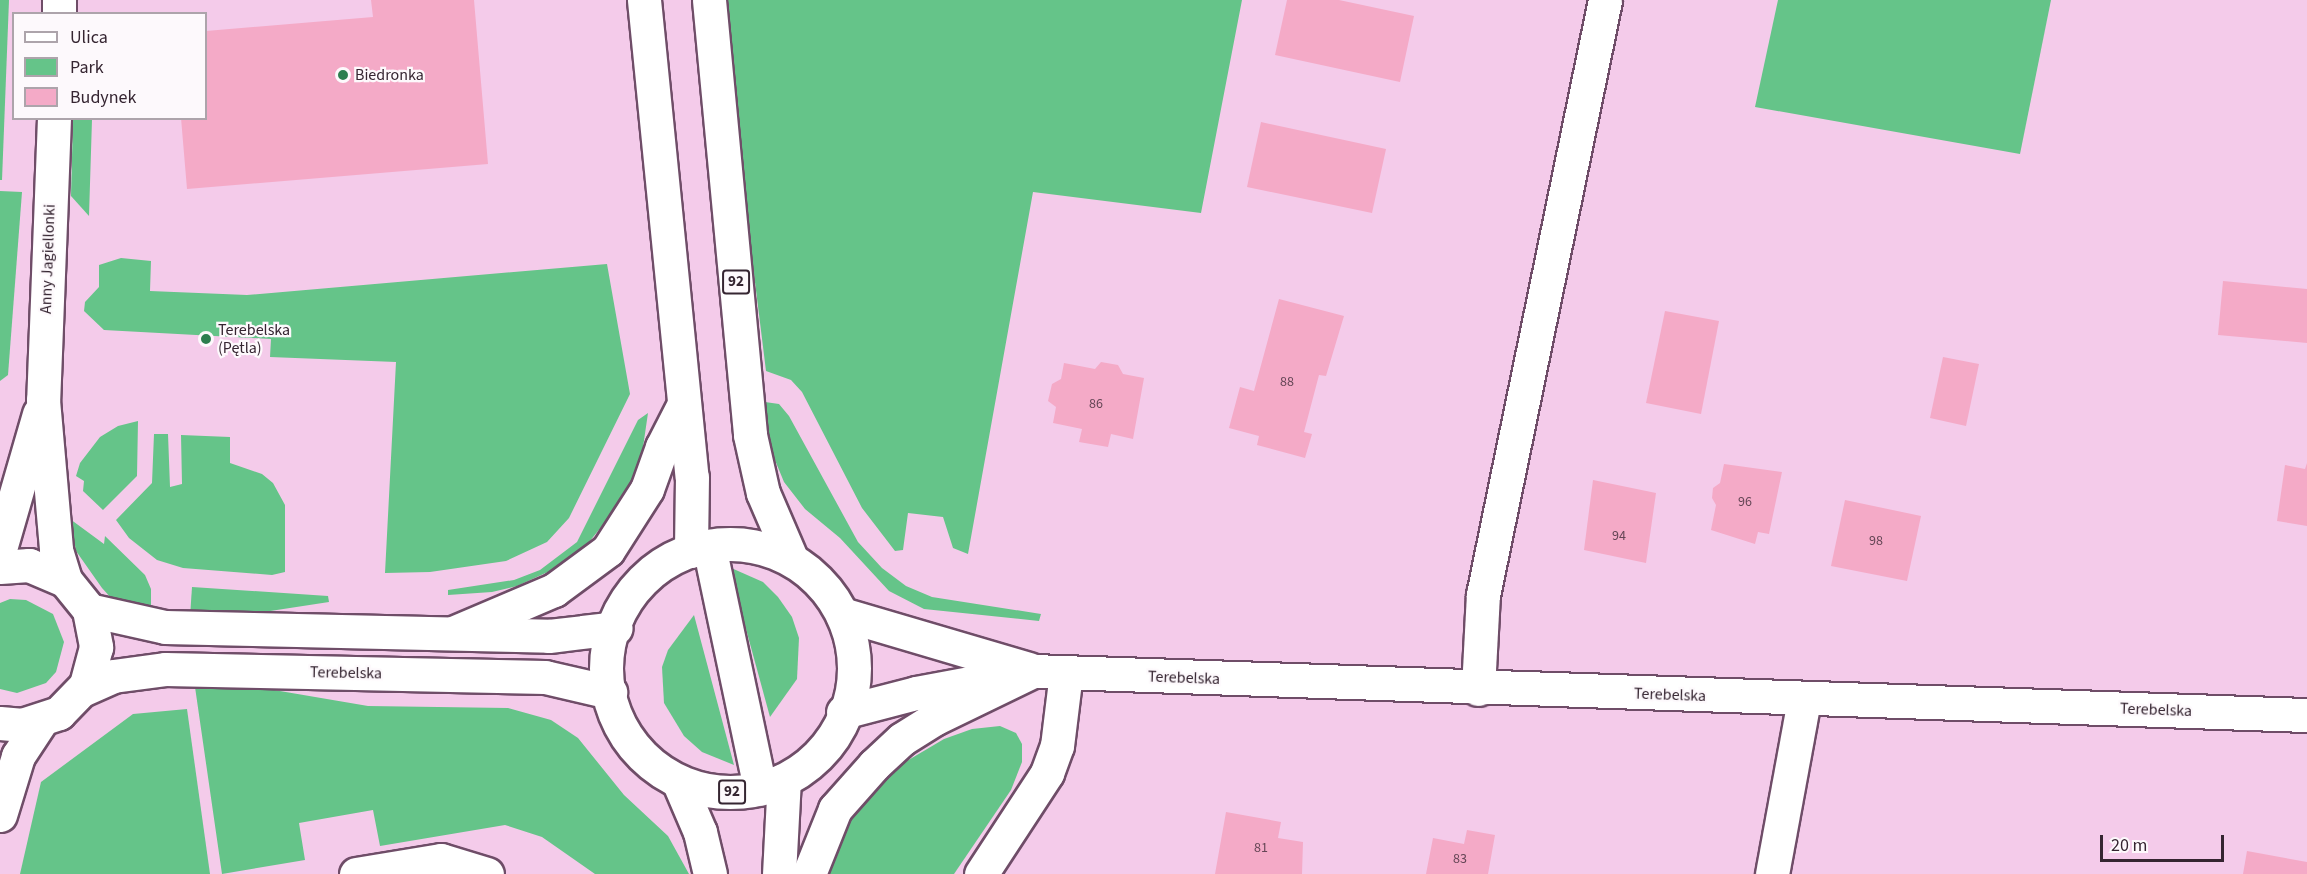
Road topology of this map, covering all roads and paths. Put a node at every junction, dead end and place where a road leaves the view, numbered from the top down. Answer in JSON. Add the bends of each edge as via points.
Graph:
{"nodes":[{"id":1,"x":644,"y":0,"type":"edge"},
{"id":2,"x":709,"y":0,"type":"edge"},
{"id":3,"x":1605,"y":0,"type":"edge"},
{"id":4,"x":54,"y":120,"type":"edge"},
{"id":5,"x":43,"y":400,"type":"junction"},
{"id":6,"x":683,"y":405,"type":"junction"},
{"id":7,"x":0,"y":549,"type":"edge"},
{"id":8,"x":700,"y":549,"type":"junction"},
{"id":9,"x":791,"y":558,"type":"junction"},
{"id":10,"x":0,"y":567,"type":"edge"},
{"id":11,"x":65,"y":580,"type":"junction"},
{"id":12,"x":89,"y":610,"type":"junction"},
{"id":13,"x":842,"y":614,"type":"junction"},
{"id":14,"x":616,"y":628,"type":"junction"},
{"id":15,"x":453,"y":633,"type":"junction"},
{"id":16,"x":1033,"y":671,"type":"junction"},
{"id":17,"x":1066,"y":673,"type":"junction"},
{"id":18,"x":1478,"y":689,"type":"junction"},
{"id":19,"x":82,"y":690,"type":"junction"},
{"id":20,"x":610,"y":692,"type":"junction"},
{"id":21,"x":1804,"y":699,"type":"junction"},
{"id":22,"x":843,"y":712,"type":"junction"},
{"id":23,"x":2307,"y":715,"type":"edge"},
{"id":24,"x":41,"y":721,"type":"junction"},
{"id":25,"x":0,"y":723,"type":"edge"},
{"id":26,"x":679,"y":783,"type":"junction"},
{"id":27,"x":772,"y":784,"type":"junction"},
{"id":28,"x":0,"y":815,"type":"edge"},
{"id":29,"x":356,"y":874,"type":"edge"},
{"id":30,"x":487,"y":874,"type":"edge"},
{"id":31,"x":710,"y":874,"type":"edge"},
{"id":32,"x":779,"y":874,"type":"edge"},
{"id":33,"x":809,"y":874,"type":"edge"},
{"id":34,"x":981,"y":874,"type":"edge"},
{"id":35,"x":1772,"y":874,"type":"edge"}],
"edges":[{"from":1,"to":6,"type":"street"},
{"from":2,"to":9,"type":"street","number":"92","via":[[750,435],[763,493]]},
{"from":3,"to":18,"type":"street","via":[[1483,595]]},
{"from":4,"to":5,"type":"street","name":"Anny Jagiellonki"},
{"from":5,"to":7,"type":"street","name":"Anny Jagiellonki"},
{"from":5,"to":11,"type":"street","name":"Anny Jagiellonki","via":[[57,550]]},
{"from":6,"to":8,"type":"street"},
{"from":6,"to":15,"type":"street","via":[[647,489],[608,550],[554,590]]},
{"from":8,"to":9,"type":"street","number":"92","via":[[758,546]]},
{"from":8,"to":14,"type":"street","number":"92","via":[[646,580]]},
{"from":8,"to":27,"type":"street"},
{"from":9,"to":13,"type":"street","number":"92","via":[[820,580]]},
{"from":10,"to":11,"type":"street","via":[[29,565]]},
{"from":11,"to":12,"type":"street"},
{"from":12,"to":15,"type":"street","via":[[165,627]]},
{"from":12,"to":19,"type":"street","via":[[96,647],[93,667]]},
{"from":13,"to":16,"type":"street","name":"Terebelska"},
{"from":13,"to":22,"type":"street","number":"92","via":[[849,632],[853,666]]},
{"from":14,"to":15,"type":"street","via":[[549,636]]},
{"from":14,"to":20,"type":"street","number":"92","via":[[608,661]]},
{"from":16,"to":17,"type":"street","name":"Terebelska"},
{"from":16,"to":22,"type":"street","name":"Terebelska","via":[[916,693]]},
{"from":16,"to":33,"type":"street","via":[[936,718],[902,739],[873,765],[835,809]]},
{"from":17,"to":18,"type":"street","name":"Terebelska"},
{"from":17,"to":34,"type":"street","via":[[1057,746],[1047,773]]},
{"from":18,"to":21,"type":"street","name":"Terebelska"},
{"from":19,"to":20,"type":"street","name":"Terebelska","via":[[113,676],[165,669],[545,677]]},
{"from":19,"to":24,"type":"street","via":[[59,712]]},
{"from":20,"to":26,"type":"street","number":"92","via":[[618,723],[636,754]]},
{"from":21,"to":23,"type":"street","name":"Terebelska"},
{"from":21,"to":35,"type":"street"},
{"from":22,"to":27,"type":"street","number":"92","via":[[818,754]]},
{"from":24,"to":25,"type":"street","via":[[22,725]]},
{"from":24,"to":28,"type":"street","via":[[18,756]]},
{"from":26,"to":27,"type":"street","number":"92","via":[[722,792]]},
{"from":26,"to":31,"type":"street","via":[[700,832]]},
{"from":27,"to":32,"type":"street"},
{"from":29,"to":30,"type":"street","via":[[441,860]]}]}
